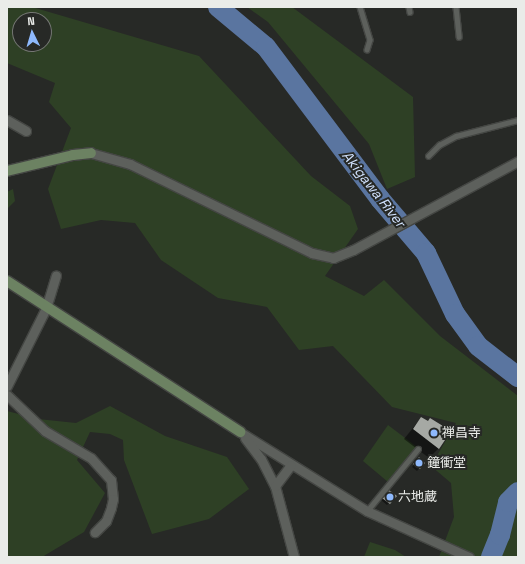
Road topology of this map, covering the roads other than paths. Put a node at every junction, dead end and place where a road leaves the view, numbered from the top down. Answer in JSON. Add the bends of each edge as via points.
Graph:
{"nodes":[{"id":1,"x":360,"y":7,"type":"edge"},
{"id":2,"x":456,"y":7,"type":"edge"},
{"id":3,"x":459,"y":37,"type":"dead end"},
{"id":4,"x":367,"y":50,"type":"dead end"},
{"id":5,"x":7,"y":120,"type":"edge"},
{"id":6,"x":518,"y":120,"type":"edge"},
{"id":7,"x":26,"y":130,"type":"dead end"},
{"id":8,"x":91,"y":153,"type":"joint"},
{"id":9,"x":428,"y":156,"type":"dead end"},
{"id":10,"x":518,"y":161,"type":"edge"},
{"id":11,"x":7,"y":170,"type":"edge"},
{"id":12,"x":56,"y":276,"type":"dead end"},
{"id":13,"x":7,"y":281,"type":"edge"},
{"id":14,"x":46,"y":308,"type":"junction"},
{"id":15,"x":7,"y":391,"type":"edge"},
{"id":16,"x":240,"y":432,"type":"junction"},
{"id":17,"x":418,"y":449,"type":"dead end"},
{"id":18,"x":291,"y":464,"type":"junction"},
{"id":19,"x":275,"y":486,"type":"junction"},
{"id":20,"x":367,"y":511,"type":"junction"},
{"id":21,"x":95,"y":532,"type":"dead end"},
{"id":22,"x":294,"y":557,"type":"edge"},
{"id":23,"x":469,"y":557,"type":"edge"}],
"edges":[{"from":1,"to":4,"type":"lane","via":[[370,40]]},
{"from":2,"to":3,"type":"lane"},
{"from":5,"to":7,"type":"street"},
{"from":6,"to":9,"type":"lane","via":[[456,136],[439,145]]},
{"from":8,"to":10,"type":"street","via":[[117,159],[158,176],[312,253],[333,258],[353,250]]},
{"from":8,"to":11,"type":"street"},
{"from":12,"to":14,"type":"street"},
{"from":13,"to":14,"type":"street"},
{"from":14,"to":15,"type":"street"},
{"from":14,"to":16,"type":"street"},
{"from":15,"to":21,"type":"street","via":[[45,431],[91,458],[111,480],[114,499],[106,521]]},
{"from":16,"to":18,"type":"street"},
{"from":16,"to":19,"type":"street","via":[[261,459]]},
{"from":17,"to":20,"type":"lane"},
{"from":18,"to":19,"type":"street"},
{"from":18,"to":20,"type":"street"},
{"from":19,"to":22,"type":"street"},
{"from":20,"to":23,"type":"street"}]}
